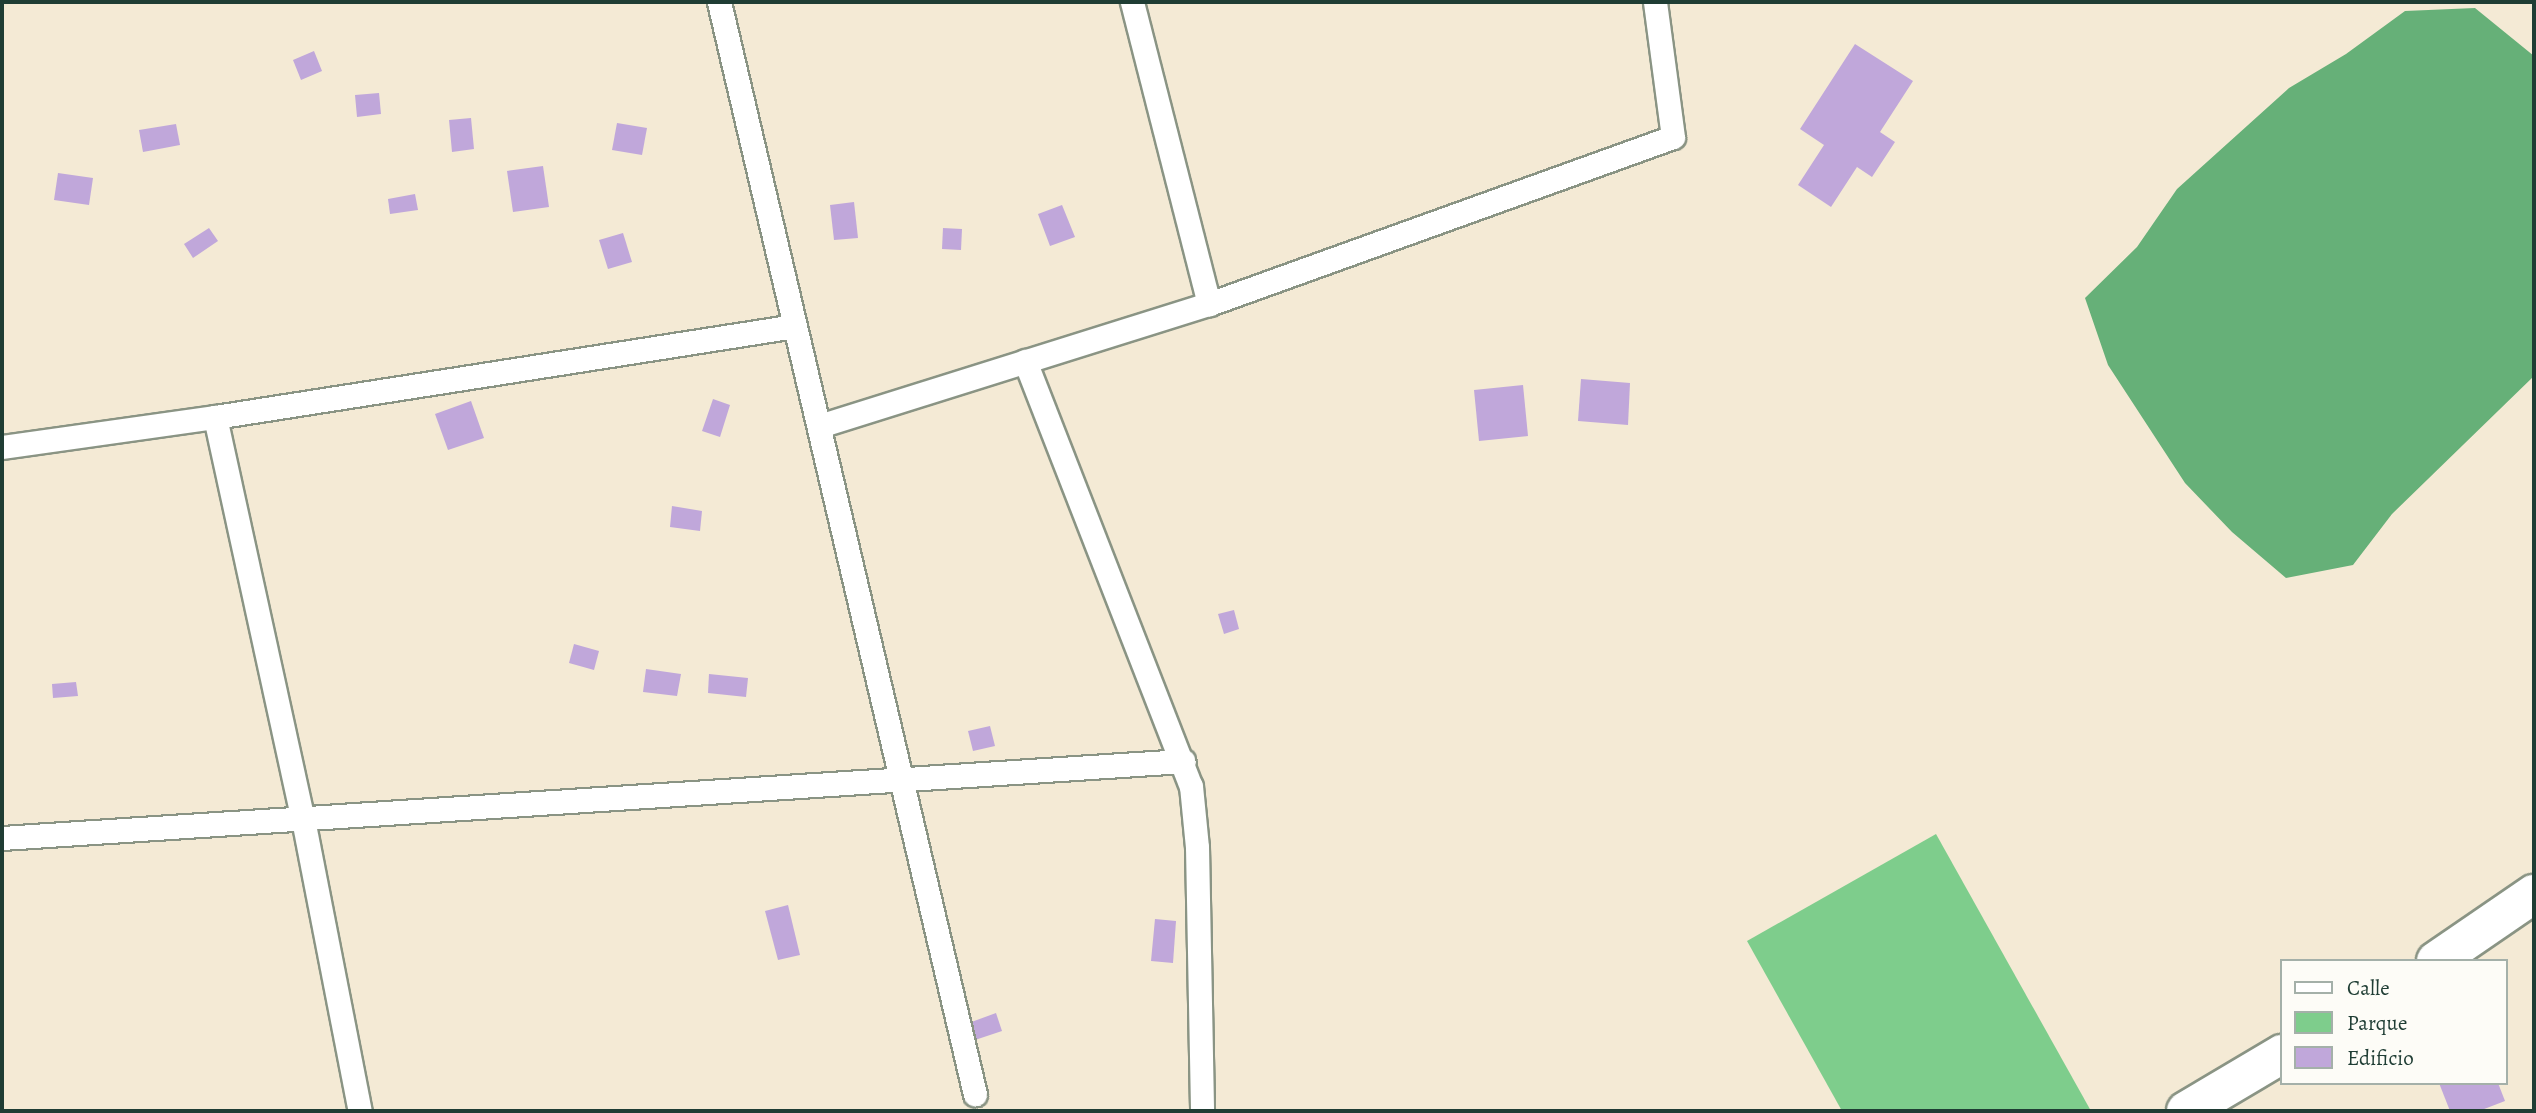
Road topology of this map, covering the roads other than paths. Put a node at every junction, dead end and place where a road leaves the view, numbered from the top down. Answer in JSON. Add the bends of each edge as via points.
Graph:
{"nodes":[{"id":1,"x":719,"y":2,"type":"edge"},
{"id":2,"x":1132,"y":2,"type":"edge"},
{"id":3,"x":1655,"y":2,"type":"edge"},
{"id":4,"x":1209,"y":304,"type":"junction"},
{"id":5,"x":795,"y":326,"type":"junction"},
{"id":6,"x":1025,"y":361,"type":"junction"},
{"id":7,"x":215,"y":417,"type":"junction"},
{"id":8,"x":819,"y":426,"type":"junction"},
{"id":9,"x":2,"y":447,"type":"edge"},
{"id":10,"x":1183,"y":761,"type":"junction"},
{"id":11,"x":902,"y":781,"type":"junction"},
{"id":12,"x":303,"y":819,"type":"junction"},
{"id":13,"x":2,"y":838,"type":"edge"},
{"id":14,"x":2534,"y":894,"type":"edge"},
{"id":15,"x":2439,"y":959,"type":"edge"},
{"id":16,"x":2280,"y":1055,"type":"edge"},
{"id":17,"x":975,"y":1094,"type":"dead end"},
{"id":18,"x":360,"y":1111,"type":"edge"},
{"id":19,"x":1202,"y":1111,"type":"edge"},
{"id":20,"x":2186,"y":1111,"type":"edge"}],
"edges":[{"from":1,"to":5,"type":"lane"},
{"from":2,"to":4,"type":"lane"},
{"from":3,"to":4,"type":"lane","via":[[1673,137]]},
{"from":4,"to":6,"type":"lane"},
{"from":5,"to":7,"type":"lane"},
{"from":5,"to":8,"type":"lane"},
{"from":6,"to":8,"type":"lane"},
{"from":6,"to":10,"type":"lane"},
{"from":7,"to":9,"type":"lane"},
{"from":7,"to":12,"type":"lane"},
{"from":8,"to":11,"type":"lane"},
{"from":10,"to":11,"type":"lane"},
{"from":10,"to":19,"type":"lane","via":[[1196,812]]},
{"from":11,"to":12,"type":"lane"},
{"from":11,"to":17,"type":"lane"},
{"from":12,"to":13,"type":"lane"},
{"from":12,"to":18,"type":"lane"},
{"from":14,"to":15,"type":"street"},
{"from":16,"to":20,"type":"street"}]}
